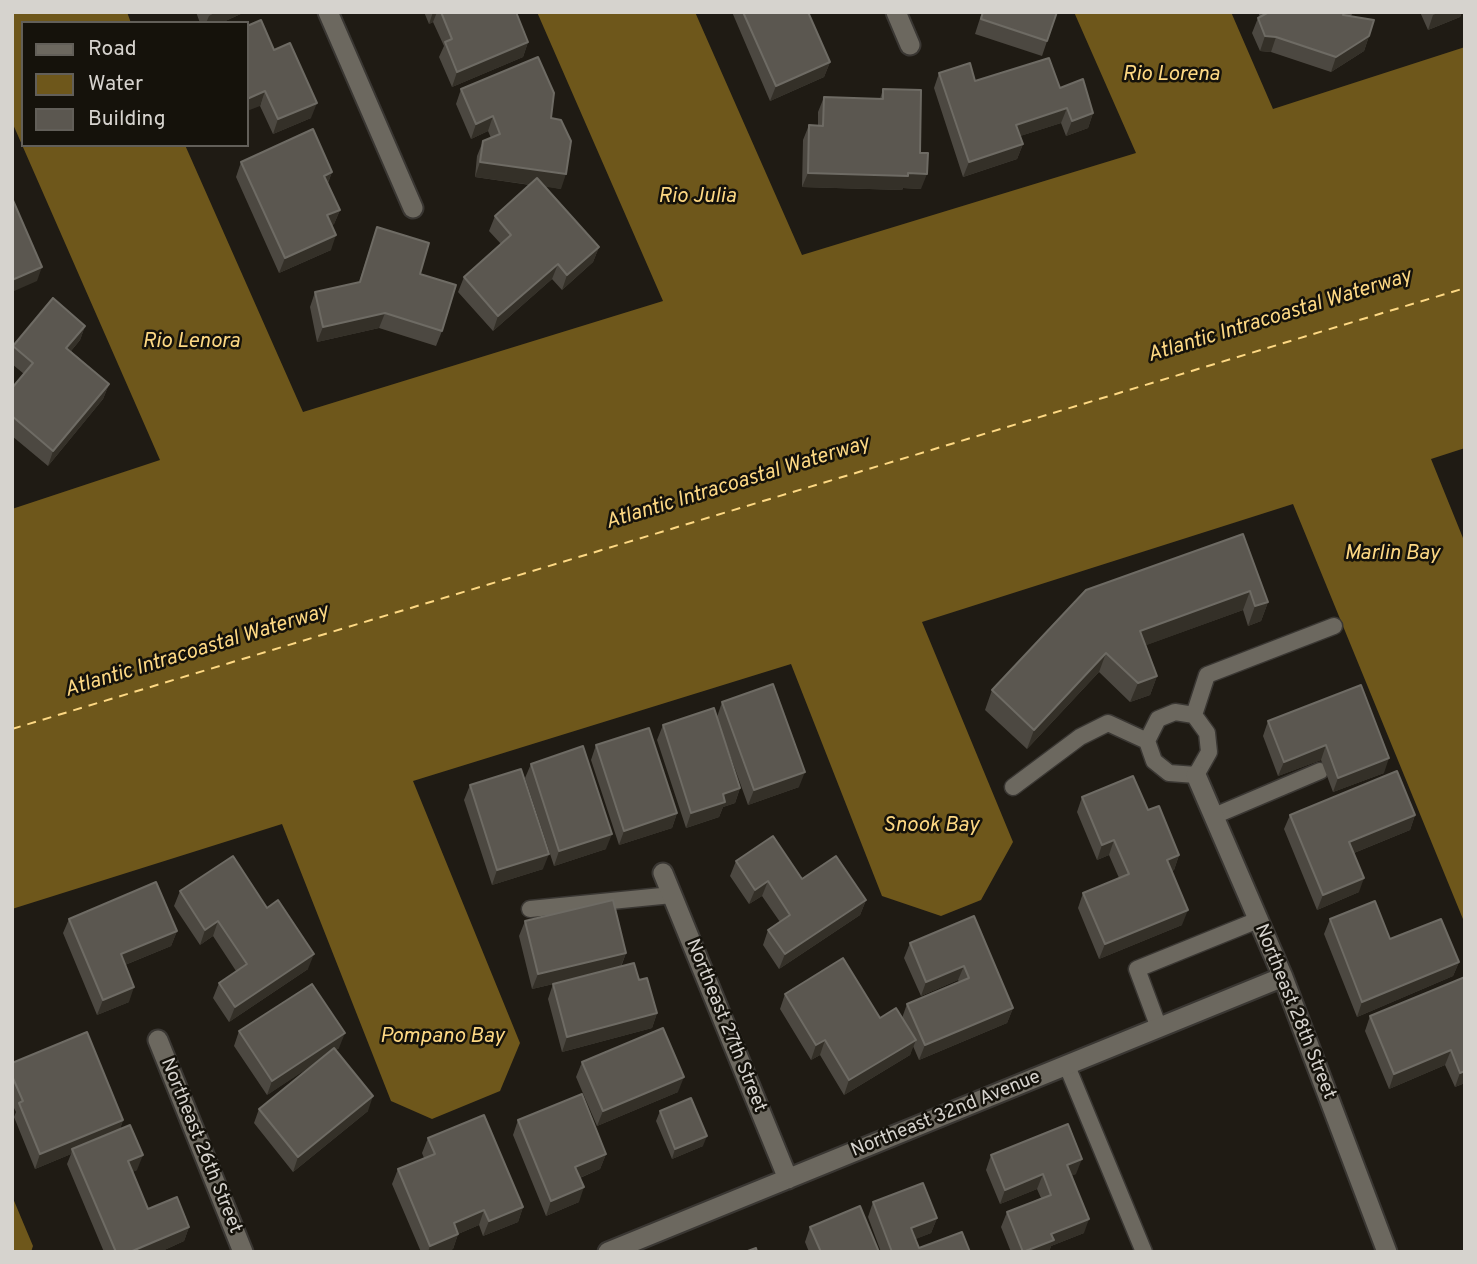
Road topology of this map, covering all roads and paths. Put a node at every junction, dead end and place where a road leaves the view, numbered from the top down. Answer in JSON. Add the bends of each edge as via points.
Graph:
{"nodes":[{"id":1,"x":328,"y":12,"type":"edge"},
{"id":2,"x":896,"y":12,"type":"edge"},
{"id":3,"x":910,"y":45,"type":"dead end"},
{"id":4,"x":413,"y":208,"type":"dead end"},
{"id":5,"x":1334,"y":626,"type":"dead end"},
{"id":6,"x":1194,"y":715,"type":"junction"},
{"id":7,"x":1147,"y":741,"type":"junction"},
{"id":8,"x":1320,"y":771,"type":"dead end"},
{"id":9,"x":1196,"y":775,"type":"junction"},
{"id":10,"x":1013,"y":787,"type":"dead end"},
{"id":11,"x":1214,"y":816,"type":"junction"},
{"id":12,"x":663,"y":873,"type":"dead end"},
{"id":13,"x":672,"y":895,"type":"junction"},
{"id":14,"x":530,"y":909,"type":"dead end"},
{"id":15,"x":1258,"y":920,"type":"junction"},
{"id":16,"x":1283,"y":978,"type":"junction"},
{"id":17,"x":1159,"y":1028,"type":"junction"},
{"id":18,"x":158,"y":1041,"type":"dead end"},
{"id":19,"x":1067,"y":1066,"type":"junction"},
{"id":20,"x":788,"y":1179,"type":"junction"},
{"id":21,"x":243,"y":1252,"type":"edge"},
{"id":22,"x":608,"y":1252,"type":"edge"},
{"id":23,"x":1144,"y":1252,"type":"edge"},
{"id":24,"x":1387,"y":1252,"type":"edge"}],
"edges":[{"from":1,"to":4,"type":"street"},
{"from":2,"to":3,"type":"street"},
{"from":5,"to":6,"type":"lane","via":[[1207,675]]},
{"from":6,"to":7,"type":"lane","via":[[1174,712],[1158,719]]},
{"from":6,"to":9,"type":"lane","via":[[1207,733],[1209,752]]},
{"from":7,"to":9,"type":"lane","via":[[1154,761],[1169,774]]},
{"from":7,"to":10,"type":"lane","via":[[1108,723],[1080,737]]},
{"from":8,"to":11,"type":"lane"},
{"from":9,"to":11,"type":"street","name":"Northeast 28th Street"},
{"from":11,"to":15,"type":"street","name":"Northeast 28th Street"},
{"from":12,"to":13,"type":"street","name":"Northeast 27th Street"},
{"from":13,"to":14,"type":"lane"},
{"from":13,"to":20,"type":"street","name":"Northeast 27th Street"},
{"from":15,"to":16,"type":"street","name":"Northeast 28th Street"},
{"from":15,"to":17,"type":"lane","via":[[1137,969]]},
{"from":16,"to":17,"type":"street","name":"Northeast 32nd Avenue"},
{"from":16,"to":24,"type":"street","name":"Northeast 28th Street"},
{"from":17,"to":19,"type":"street","name":"Northeast 32nd Avenue"},
{"from":18,"to":21,"type":"street","name":"Northeast 26th Street"},
{"from":19,"to":20,"type":"street","name":"Northeast 32nd Avenue"},
{"from":19,"to":23,"type":"lane"},
{"from":20,"to":22,"type":"street","name":"Northeast 32nd Avenue"}]}
